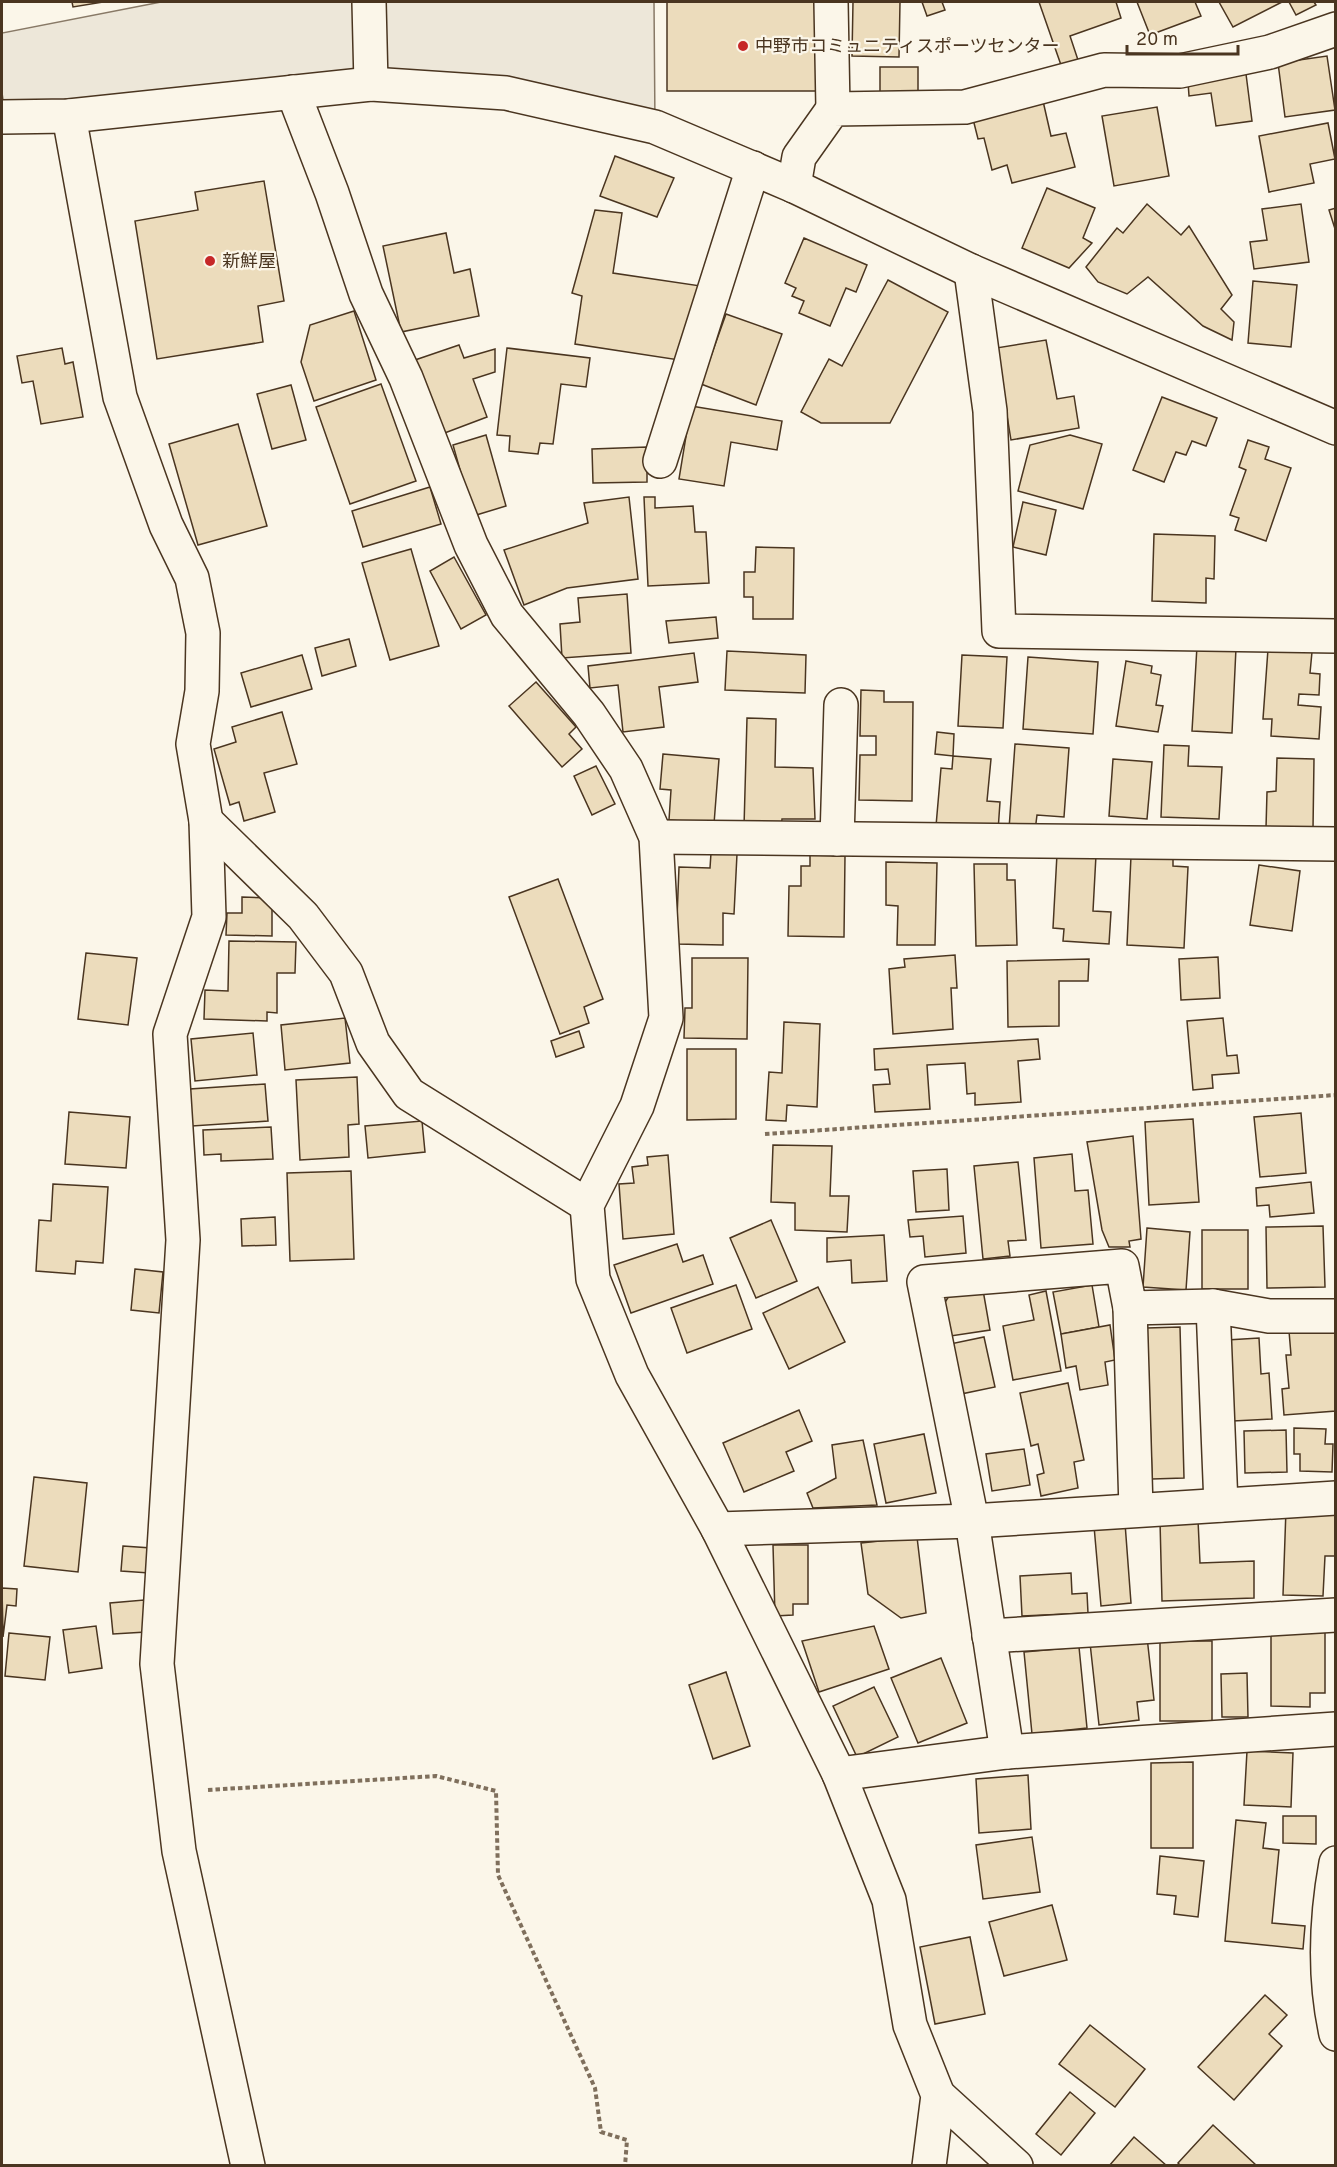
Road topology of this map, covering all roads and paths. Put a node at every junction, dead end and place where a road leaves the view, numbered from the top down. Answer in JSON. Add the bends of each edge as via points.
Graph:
{"nodes":[{"id":1,"x":369,"y":2,"type":"edge"},
{"id":2,"x":831,"y":2,"type":"edge"},
{"id":3,"x":1335,"y":29,"type":"edge"},
{"id":4,"x":371,"y":84,"type":"junction"},
{"id":5,"x":293,"y":92,"type":"junction"},
{"id":6,"x":833,"y":109,"type":"junction"},
{"id":7,"x":69,"y":116,"type":"junction"},
{"id":8,"x":2,"y":117,"type":"edge"},
{"id":9,"x":753,"y":168,"type":"junction"},
{"id":10,"x":794,"y":186,"type":"junction"},
{"id":11,"x":971,"y":271,"type":"junction"},
{"id":12,"x":1335,"y":428,"type":"edge"},
{"id":13,"x":660,"y":461,"type":"dead end"},
{"id":14,"x":1335,"y":636,"type":"edge"},
{"id":15,"x":841,"y":705,"type":"dead end"},
{"id":16,"x":206,"y":821,"type":"junction"},
{"id":17,"x":656,"y":837,"type":"junction"},
{"id":18,"x":837,"y":839,"type":"junction"},
{"id":19,"x":1335,"y":844,"type":"edge"},
{"id":20,"x":1335,"y":1095,"type":"edge"},
{"id":21,"x":765,"y":1134,"type":"dead end"},
{"id":22,"x":587,"y":1205,"type":"junction"},
{"id":23,"x":1214,"y":1305,"type":"junction"},
{"id":24,"x":1130,"y":1308,"type":"junction"},
{"id":25,"x":1335,"y":1316,"type":"edge"},
{"id":26,"x":1335,"y":1498,"type":"edge"},
{"id":27,"x":1221,"y":1505,"type":"junction"},
{"id":28,"x":1136,"y":1509,"type":"junction"},
{"id":29,"x":972,"y":1521,"type":"junction"},
{"id":30,"x":718,"y":1529,"type":"junction"},
{"id":31,"x":1335,"y":1615,"type":"edge"},
{"id":32,"x":989,"y":1636,"type":"junction"},
{"id":33,"x":1335,"y":1729,"type":"edge"},
{"id":34,"x":1007,"y":1752,"type":"junction"},
{"id":35,"x":839,"y":1774,"type":"junction"},
{"id":36,"x":171,"y":1792,"type":"junction"},
{"id":37,"x":1335,"y":1863,"type":"edge"},
{"id":38,"x":1335,"y":2034,"type":"edge"},
{"id":39,"x":938,"y":2096,"type":"junction"},
{"id":40,"x":248,"y":2166,"type":"edge"},
{"id":41,"x":626,"y":2166,"type":"edge"},
{"id":42,"x":929,"y":2166,"type":"edge"},
{"id":43,"x":1016,"y":2166,"type":"edge"}],
"edges":[{"from":1,"to":4,"type":"street"},
{"from":2,"to":6,"type":"street"},
{"from":3,"to":6,"type":"street","via":[[1270,52],[1180,71],[1104,70],[966,107]]},
{"from":4,"to":5,"type":"street"},
{"from":4,"to":9,"type":"street","via":[[518,96],[655,127]]},
{"from":5,"to":7,"type":"street"},
{"from":5,"to":17,"type":"street","via":[[366,294],[406,378],[471,545],[507,615],[589,714],[626,769]]},
{"from":6,"to":10,"type":"street","via":[[800,156]]},
{"from":7,"to":8,"type":"street"},
{"from":7,"to":16,"type":"street","via":[[120,397],[166,525],[192,578],[203,633],[202,691],[193,744]]},
{"from":9,"to":10,"type":"street"},
{"from":9,"to":13,"type":"street"},
{"from":10,"to":11,"type":"street"},
{"from":11,"to":12,"type":"street"},
{"from":11,"to":14,"type":"street","via":[[990,411],[999,631]]},
{"from":15,"to":18,"type":"street"},
{"from":16,"to":22,"type":"street","via":[[303,916],[346,973],[373,1042],[409,1094]]},
{"from":16,"to":36,"type":"street","via":[[209,917],[170,1034],[183,1240],[157,1664]]},
{"from":17,"to":18,"type":"street"},
{"from":17,"to":22,"type":"street","via":[[666,1018],[638,1106]]},
{"from":18,"to":19,"type":"street"},
{"from":20,"to":21,"type":"path"},
{"from":22,"to":30,"type":"street","via":[[593,1279],[632,1375]]},
{"from":23,"to":24,"type":"street"},
{"from":23,"to":25,"type":"street","via":[[1269,1316]]},
{"from":23,"to":27,"type":"street"},
{"from":24,"to":28,"type":"street"},
{"from":24,"to":29,"type":"street","via":[[1122,1266],[924,1282]]},
{"from":26,"to":27,"type":"street"},
{"from":27,"to":28,"type":"street"},
{"from":28,"to":29,"type":"street"},
{"from":29,"to":30,"type":"street"},
{"from":29,"to":32,"type":"street"},
{"from":30,"to":35,"type":"street"},
{"from":31,"to":32,"type":"street"},
{"from":32,"to":34,"type":"street"},
{"from":33,"to":34,"type":"street"},
{"from":34,"to":35,"type":"street"},
{"from":35,"to":39,"type":"street","via":[[889,1900],[910,2025]]},
{"from":36,"to":40,"type":"street","via":[[179,1851]]},
{"from":36,"to":41,"type":"path","via":[[436,1776],[496,1791],[498,1875],[595,2088],[601,2132],[627,2140]]},
{"from":37,"to":38,"type":"street","via":[[1328,1906]]},
{"from":39,"to":42,"type":"street"},
{"from":39,"to":43,"type":"street"}]}
